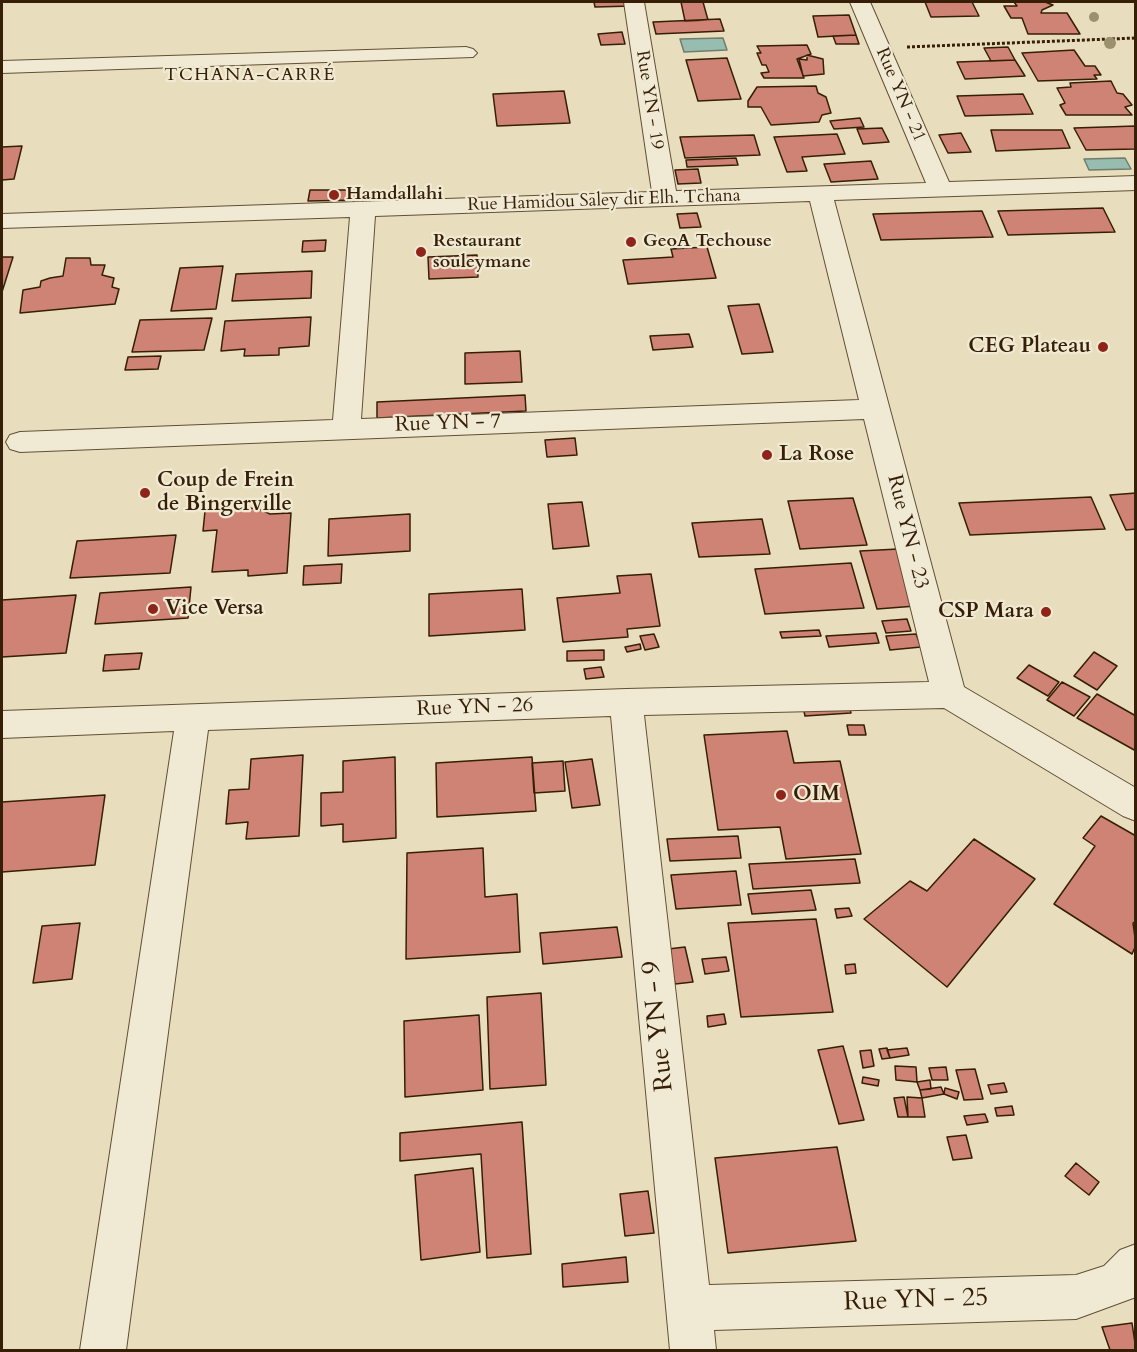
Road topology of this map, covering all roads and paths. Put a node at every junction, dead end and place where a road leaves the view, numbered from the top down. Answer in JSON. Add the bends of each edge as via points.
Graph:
{"nodes":[{"id":1,"x":634,"y":2,"type":"edge"},
{"id":2,"x":860,"y":2,"type":"edge"},
{"id":3,"x":1136,"y":38,"type":"edge"},
{"id":4,"x":880,"y":48,"type":"junction"},
{"id":5,"x":466,"y":53,"type":"dead end"},
{"id":6,"x":2,"y":67,"type":"edge"},
{"id":7,"x":1136,"y":183,"type":"edge"},
{"id":8,"x":940,"y":189,"type":"junction"},
{"id":9,"x":820,"y":193,"type":"junction"},
{"id":10,"x":665,"y":199,"type":"junction"},
{"id":11,"x":363,"y":209,"type":"junction"},
{"id":12,"x":2,"y":221,"type":"edge"},
{"id":13,"x":876,"y":409,"type":"junction"},
{"id":14,"x":346,"y":428,"type":"junction"},
{"id":15,"x":20,"y":442,"type":"dead end"},
{"id":16,"x":949,"y":695,"type":"junction"},
{"id":17,"x":626,"y":702,"type":"junction"},
{"id":18,"x":193,"y":719,"type":"junction"},
{"id":19,"x":2,"y":724,"type":"edge"},
{"id":20,"x":1136,"y":806,"type":"edge"},
{"id":21,"x":1136,"y":1266,"type":"edge"},
{"id":22,"x":688,"y":1308,"type":"junction"},
{"id":23,"x":103,"y":1350,"type":"edge"},
{"id":24,"x":693,"y":1350,"type":"edge"}],
"edges":[{"from":1,"to":10,"type":"street","name":"Rue YN - 19"},
{"from":2,"to":4,"type":"street","name":"Rue YN - 21"},
{"from":3,"to":4,"type":"path"},
{"from":4,"to":8,"type":"street","name":"Rue YN - 21"},
{"from":5,"to":6,"type":"street"},
{"from":7,"to":8,"type":"street","name":"Rue Hamidou Saley dit Elh. Tchana"},
{"from":8,"to":9,"type":"street","name":"Rue Hamidou Saley dit Elh. Tchana"},
{"from":9,"to":10,"type":"street","name":"Rue Hamidou Saley dit Elh. Tchana"},
{"from":9,"to":13,"type":"street","name":"Rue YN - 23"},
{"from":10,"to":11,"type":"street","name":"Rue Hamidou Saley dit Elh. Tchana"},
{"from":11,"to":12,"type":"street","name":"Rue Hamidou Saley dit Elh. Tchana"},
{"from":11,"to":14,"type":"street"},
{"from":13,"to":14,"type":"street","name":"Rue YN - 7"},
{"from":13,"to":16,"type":"street","name":"Rue YN - 23"},
{"from":14,"to":15,"type":"street","name":"Rue YN - 7"},
{"from":16,"to":17,"type":"street","name":"Rue YN - 26"},
{"from":16,"to":20,"type":"street"},
{"from":17,"to":18,"type":"street","name":"Rue YN - 26"},
{"from":17,"to":22,"type":"street","name":"Rue YN - 9"},
{"from":18,"to":19,"type":"street","name":"Rue YN - 26"},
{"from":18,"to":23,"type":"street"},
{"from":21,"to":22,"type":"street","name":"Rue YN - 25","via":[[1117,1284],[1076,1297]]},
{"from":22,"to":24,"type":"street","name":"Rue YN - 9"}]}
